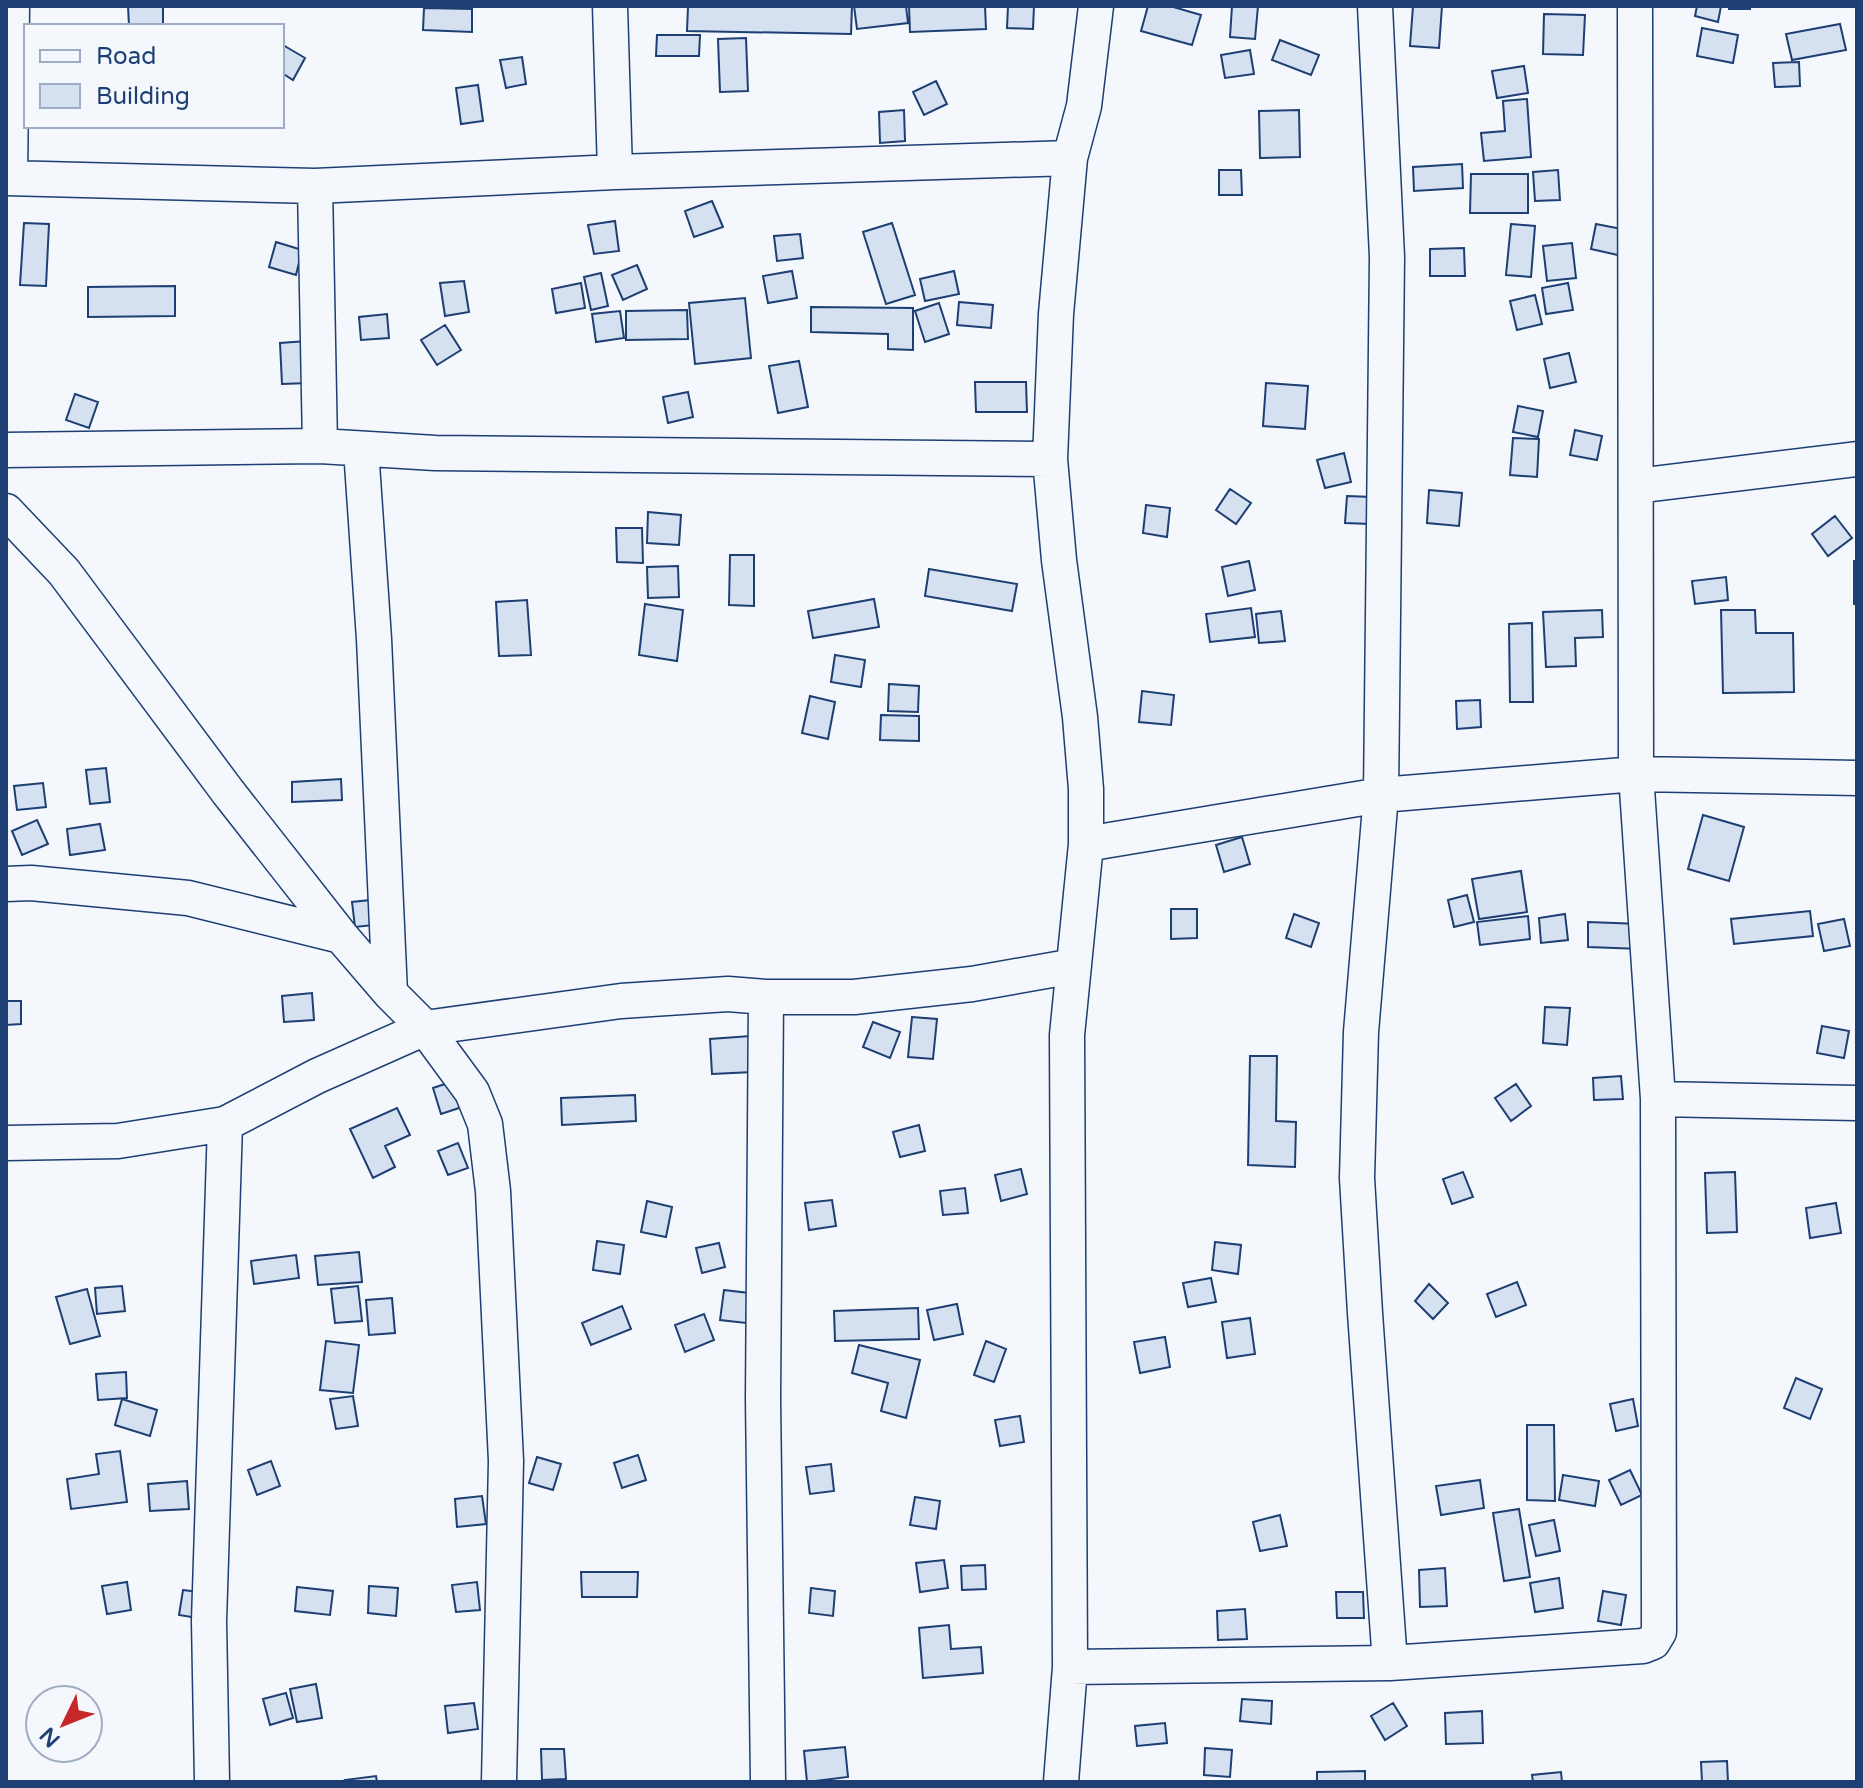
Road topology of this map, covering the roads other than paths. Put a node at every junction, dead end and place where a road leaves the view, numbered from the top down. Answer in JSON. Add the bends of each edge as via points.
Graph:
{"nodes":[{"id":1,"x":12,"y":6,"type":"edge"},
{"id":2,"x":610,"y":6,"type":"edge"},
{"id":3,"x":1096,"y":6,"type":"edge"},
{"id":4,"x":1375,"y":6,"type":"edge"},
{"id":5,"x":1635,"y":6,"type":"edge"},
{"id":6,"x":1070,"y":158,"type":"junction"},
{"id":7,"x":615,"y":172,"type":"junction"},
{"id":8,"x":8,"y":178,"type":"edge"},
{"id":9,"x":315,"y":186,"type":"junction"},
{"id":10,"x":320,"y":446,"type":"junction"},
{"id":11,"x":361,"y":449,"type":"junction"},
{"id":12,"x":6,"y":450,"type":"edge"},
{"id":13,"x":1050,"y":459,"type":"junction"},
{"id":14,"x":1857,"y":459,"type":"edge"},
{"id":15,"x":1636,"y":486,"type":"junction"},
{"id":16,"x":6,"y":511,"type":"edge"},
{"id":17,"x":1636,"y":774,"type":"junction"},
{"id":18,"x":1857,"y":778,"type":"edge"},
{"id":19,"x":1381,"y":795,"type":"junction"},
{"id":20,"x":1086,"y":844,"type":"junction"},
{"id":21,"x":6,"y":884,"type":"edge"},
{"id":22,"x":341,"y":936,"type":"junction"},
{"id":23,"x":1074,"y":966,"type":"junction"},
{"id":24,"x":390,"y":993,"type":"junction"},
{"id":25,"x":766,"y":997,"type":"junction"},
{"id":26,"x":425,"y":1028,"type":"junction"},
{"id":27,"x":1658,"y":1099,"type":"junction"},
{"id":28,"x":1857,"y":1103,"type":"edge"},
{"id":29,"x":225,"y":1124,"type":"junction"},
{"id":30,"x":6,"y":1143,"type":"edge"},
{"id":31,"x":1390,"y":1663,"type":"junction"},
{"id":32,"x":1070,"y":1667,"type":"junction"},
{"id":33,"x":212,"y":1782,"type":"edge"},
{"id":34,"x":499,"y":1782,"type":"edge"},
{"id":35,"x":768,"y":1782,"type":"edge"},
{"id":36,"x":1061,"y":1782,"type":"edge"}],
"edges":[{"from":1,"to":8,"type":"street"},
{"from":2,"to":7,"type":"street"},
{"from":3,"to":6,"type":"street","via":[[1084,106]]},
{"from":4,"to":19,"type":"street","via":[[1387,257]]},
{"from":5,"to":15,"type":"street"},
{"from":6,"to":7,"type":"street"},
{"from":6,"to":13,"type":"street"},
{"from":7,"to":9,"type":"street"},
{"from":8,"to":9,"type":"street"},
{"from":9,"to":10,"type":"street"},
{"from":10,"to":11,"type":"street"},
{"from":10,"to":12,"type":"street"},
{"from":11,"to":13,"type":"street"},
{"from":11,"to":24,"type":"street"},
{"from":13,"to":20,"type":"street","via":[[1080,717]]},
{"from":14,"to":15,"type":"street"},
{"from":15,"to":17,"type":"street"},
{"from":16,"to":22,"type":"street","via":[[64,572]]},
{"from":17,"to":18,"type":"street"},
{"from":17,"to":19,"type":"street"},
{"from":17,"to":27,"type":"street"},
{"from":19,"to":20,"type":"street"},
{"from":19,"to":31,"type":"street","via":[[1361,1032],[1357,1178]]},
{"from":20,"to":23,"type":"street"},
{"from":21,"to":22,"type":"street","via":[[188,898]]},
{"from":22,"to":24,"type":"street"},
{"from":23,"to":25,"type":"street","via":[[854,997]]},
{"from":23,"to":32,"type":"street","via":[[1067,1035]]},
{"from":24,"to":26,"type":"street"},
{"from":25,"to":26,"type":"street","via":[[728,994],[621,1001]]},
{"from":25,"to":35,"type":"street","via":[[763,1399]]},
{"from":26,"to":29,"type":"street"},
{"from":26,"to":34,"type":"street","via":[[472,1092],[485,1124],[493,1191],[506,1461]]},
{"from":27,"to":28,"type":"street"},
{"from":27,"to":31,"type":"street","via":[[1659,1632],[1643,1646]]},
{"from":29,"to":30,"type":"street","via":[[118,1141]]},
{"from":29,"to":33,"type":"street","via":[[209,1621]]},
{"from":31,"to":32,"type":"street"},
{"from":32,"to":36,"type":"street"}]}
